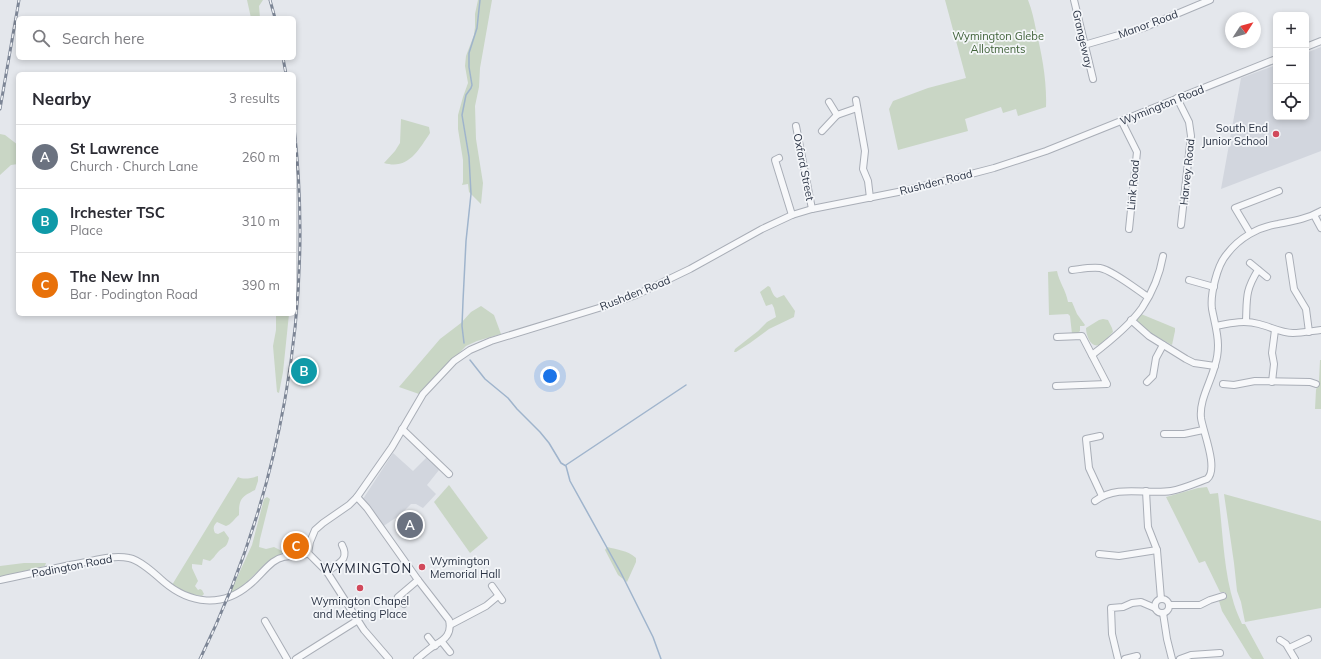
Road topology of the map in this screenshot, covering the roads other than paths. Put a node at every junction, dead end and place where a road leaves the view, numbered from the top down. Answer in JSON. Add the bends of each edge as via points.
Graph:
{"nodes":[{"id":1,"x":1074,"y":0,"type":"edge"},
{"id":2,"x":1210,"y":0,"type":"edge"},
{"id":3,"x":1321,"y":41,"type":"edge"},
{"id":4,"x":1084,"y":45,"type":"junction"},
{"id":5,"x":1309,"y":46,"type":"edge"},
{"id":6,"x":1273,"y":60,"type":"edge"},
{"id":7,"x":1092,"y":79,"type":"dead end"},
{"id":8,"x":1177,"y":98,"type":"junction"},
{"id":9,"x":856,"y":100,"type":"dead end"},
{"id":10,"x":830,"y":102,"type":"dead end"},
{"id":11,"x":857,"y":108,"type":"junction"},
{"id":12,"x":838,"y":115,"type":"junction"},
{"id":13,"x":1122,"y":122,"type":"junction"},
{"id":14,"x":796,"y":126,"type":"dead end"},
{"id":15,"x":822,"y":131,"type":"dead end"},
{"id":16,"x":1048,"y":150,"type":"joint"},
{"id":17,"x":779,"y":158,"type":"dead end"},
{"id":18,"x":1279,"y":191,"type":"dead end"},
{"id":19,"x":870,"y":198,"type":"junction"},
{"id":20,"x":812,"y":209,"type":"junction"},
{"id":21,"x":1321,"y":211,"type":"edge"},
{"id":22,"x":792,"y":215,"type":"junction"},
{"id":23,"x":1314,"y":215,"type":"junction"},
{"id":24,"x":1181,"y":226,"type":"dead end"},
{"id":25,"x":1321,"y":228,"type":"edge"},
{"id":26,"x":1129,"y":229,"type":"dead end"},
{"id":27,"x":1250,"y":233,"type":"junction"},
{"id":28,"x":1163,"y":256,"type":"dead end"},
{"id":29,"x":1289,"y":256,"type":"dead end"},
{"id":30,"x":1250,"y":263,"type":"dead end"},
{"id":31,"x":1072,"y":270,"type":"dead end"},
{"id":32,"x":1258,"y":270,"type":"junction"},
{"id":33,"x":1268,"y":277,"type":"dead end"},
{"id":34,"x":1189,"y":280,"type":"dead end"},
{"id":35,"x":1214,"y":287,"type":"junction"},
{"id":36,"x":1148,"y":297,"type":"junction"},
{"id":37,"x":1131,"y":320,"type":"junction"},
{"id":38,"x":1246,"y":322,"type":"junction"},
{"id":39,"x":1216,"y":326,"type":"junction"},
{"id":40,"x":1275,"y":330,"type":"junction"},
{"id":41,"x":1321,"y":330,"type":"edge"},
{"id":42,"x":1309,"y":332,"type":"junction"},
{"id":43,"x":1057,"y":337,"type":"dead end"},
{"id":44,"x":1163,"y":345,"type":"junction"},
{"id":45,"x":1092,"y":355,"type":"junction"},
{"id":46,"x":1215,"y":366,"type":"junction"},
{"id":47,"x":1146,"y":382,"type":"dead end"},
{"id":48,"x":1272,"y":382,"type":"junction"},
{"id":49,"x":1107,"y":384,"type":"junction"},
{"id":50,"x":1223,"y":384,"type":"dead end"},
{"id":51,"x":1316,"y":384,"type":"dead end"},
{"id":52,"x":1056,"y":386,"type":"dead end"},
{"id":53,"x":1110,"y":390,"type":"dead end"},
{"id":54,"x":402,"y":428,"type":"junction"},
{"id":55,"x":1203,"y":430,"type":"junction"},
{"id":56,"x":1084,"y":432,"type":"dead end"},
{"id":57,"x":1164,"y":434,"type":"dead end"},
{"id":58,"x":1100,"y":436,"type":"dead end"},
{"id":59,"x":1086,"y":439,"type":"junction"},
{"id":60,"x":449,"y":474,"type":"dead end"},
{"id":61,"x":1146,"y":491,"type":"junction"},
{"id":62,"x":1102,"y":496,"type":"junction"},
{"id":63,"x":357,"y":497,"type":"junction"},
{"id":64,"x":1095,"y":501,"type":"dead end"},
{"id":65,"x":342,"y":545,"type":"dead end"},
{"id":66,"x":1157,"y":550,"type":"junction"},
{"id":67,"x":308,"y":553,"type":"junction"},
{"id":68,"x":1099,"y":554,"type":"dead end"},
{"id":69,"x":326,"y":572,"type":"junction"},
{"id":70,"x":0,"y":580,"type":"edge"},
{"id":71,"x":418,"y":580,"type":"junction"},
{"id":72,"x":492,"y":586,"type":"dead end"},
{"id":73,"x":1223,"y":596,"type":"dead end"},
{"id":74,"x":1161,"y":599,"type":"junction"},
{"id":75,"x":404,"y":604,"type":"dead end"},
{"id":76,"x":1169,"y":606,"type":"junction"},
{"id":77,"x":1155,"y":608,"type":"junction"},
{"id":78,"x":1163,"y":614,"type":"junction"},
{"id":79,"x":358,"y":620,"type":"junction"},
{"id":80,"x":265,"y":621,"type":"dead end"},
{"id":81,"x":450,"y":625,"type":"junction"},
{"id":82,"x":428,"y":637,"type":"dead end"},
{"id":83,"x":1308,"y":639,"type":"dead end"},
{"id":84,"x":1280,"y":640,"type":"dead end"},
{"id":85,"x":442,"y":642,"type":"junction"},
{"id":86,"x":435,"y":646,"type":"junction"},
{"id":87,"x":1289,"y":648,"type":"junction"},
{"id":88,"x":450,"y":652,"type":"dead end"},
{"id":89,"x":1220,"y":653,"type":"dead end"},
{"id":90,"x":1137,"y":656,"type":"dead end"},
{"id":91,"x":420,"y":658,"type":"edge"},
{"id":92,"x":287,"y":659,"type":"edge"},
{"id":93,"x":296,"y":659,"type":"edge"},
{"id":94,"x":389,"y":659,"type":"edge"},
{"id":95,"x":1118,"y":659,"type":"edge"},
{"id":96,"x":1125,"y":659,"type":"edge"},
{"id":97,"x":1172,"y":659,"type":"edge"},
{"id":98,"x":1180,"y":659,"type":"edge"},
{"id":99,"x":1295,"y":659,"type":"edge"}],
"edges":[{"from":1,"to":4,"type":"street","name":"Grangeway"},
{"from":2,"to":4,"type":"street","name":"Manor Road","via":[[1143,28]]},
{"from":3,"to":5,"type":"street"},
{"from":4,"to":7,"type":"street","name":"Grangeway"},
{"from":6,"to":8,"type":"street","name":"Wymington Road"},
{"from":8,"to":13,"type":"street","name":"Wymington Road"},
{"from":8,"to":24,"type":"street","name":"Harvey Road","via":[[1189,122],[1191,136]]},
{"from":9,"to":11,"type":"street"},
{"from":10,"to":12,"type":"street"},
{"from":11,"to":12,"type":"street"},
{"from":11,"to":19,"type":"street","via":[[864,151],[863,169],[868,181]]},
{"from":12,"to":15,"type":"street"},
{"from":13,"to":16,"type":"street","name":"Wymington Road"},
{"from":13,"to":26,"type":"street","name":"Link Road","via":[[1136,152]]},
{"from":14,"to":20,"type":"street","name":"Oxford Street"},
{"from":16,"to":19,"type":"street","name":"Rushden Road","via":[[994,168]]},
{"from":17,"to":22,"type":"street","via":[[775,160]]},
{"from":18,"to":27,"type":"street","via":[[1235,208]]},
{"from":19,"to":20,"type":"street","name":"Rushden Road"},
{"from":20,"to":22,"type":"street","name":"Rushden Road"},
{"from":21,"to":23,"type":"street"},
{"from":22,"to":54,"type":"street","name":"Rushden Road","via":[[636,295],[470,350],[454,361],[423,394]]},
{"from":23,"to":25,"type":"street"},
{"from":23,"to":27,"type":"street"},
{"from":27,"to":35,"type":"street","via":[[1226,254],[1218,268]]},
{"from":28,"to":36,"type":"street","via":[[1160,271]]},
{"from":29,"to":42,"type":"street","via":[[1294,290],[1306,309]]},
{"from":30,"to":32,"type":"street"},
{"from":31,"to":36,"type":"street","via":[[1101,268]]},
{"from":32,"to":33,"type":"street"},
{"from":32,"to":38,"type":"street","via":[[1247,291]]},
{"from":34,"to":35,"type":"street"},
{"from":35,"to":39,"type":"street","via":[[1212,307]]},
{"from":36,"to":37,"type":"street"},
{"from":37,"to":44,"type":"street"},
{"from":37,"to":45,"type":"street","via":[[1110,342]]},
{"from":38,"to":39,"type":"street"},
{"from":38,"to":40,"type":"street","via":[[1261,324]]},
{"from":39,"to":46,"type":"street","via":[[1218,345]]},
{"from":40,"to":42,"type":"street"},
{"from":40,"to":48,"type":"street"},
{"from":41,"to":42,"type":"street"},
{"from":43,"to":45,"type":"street","via":[[1082,336]]},
{"from":44,"to":46,"type":"street","via":[[1194,363]]},
{"from":44,"to":47,"type":"street","via":[[1156,358],[1153,376]]},
{"from":45,"to":49,"type":"street"},
{"from":46,"to":55,"type":"street","via":[[1202,405]]},
{"from":48,"to":50,"type":"street","via":[[1255,381],[1234,386]]},
{"from":48,"to":51,"type":"street"},
{"from":49,"to":52,"type":"street"},
{"from":49,"to":53,"type":"street"},
{"from":54,"to":60,"type":"street"},
{"from":54,"to":63,"type":"street","name":"Rushden Road"},
{"from":55,"to":57,"type":"street","via":[[1184,434]]},
{"from":55,"to":61,"type":"street","via":[[1210,455],[1210,476],[1172,491]]},
{"from":56,"to":59,"type":"street"},
{"from":58,"to":59,"type":"street"},
{"from":59,"to":62,"type":"street","via":[[1089,468]]},
{"from":61,"to":62,"type":"street","via":[[1127,490]]},
{"from":61,"to":66,"type":"street","via":[[1148,527]]},
{"from":62,"to":64,"type":"street"},
{"from":63,"to":67,"type":"street","name":"Rushden Road","via":[[318,526]]},
{"from":63,"to":71,"type":"street"},
{"from":65,"to":69,"type":"street","via":[[346,555],[344,559]]},
{"from":66,"to":68,"type":"street","via":[[1119,556]]},
{"from":66,"to":74,"type":"street"},
{"from":67,"to":69,"type":"street"},
{"from":67,"to":70,"type":"street","name":"Podington Road","via":[[304,556],[281,558],[267,567],[240,593],[215,600],[187,597],[129,558],[105,558]]},
{"from":69,"to":79,"type":"street"},
{"from":71,"to":75,"type":"street","via":[[398,597]]},
{"from":71,"to":81,"type":"street","via":[[449,620]]},
{"from":72,"to":81,"type":"street","via":[[500,598]]},
{"from":73,"to":76,"type":"street","via":[[1200,605]]},
{"from":74,"to":76,"type":"street","via":[[1166,600]]},
{"from":74,"to":77,"type":"street"},
{"from":76,"to":78,"type":"street"},
{"from":77,"to":78,"type":"street"},
{"from":77,"to":95,"type":"street","via":[[1141,602],[1111,608],[1112,634]]},
{"from":78,"to":97,"type":"street"},
{"from":79,"to":93,"type":"street"},
{"from":79,"to":94,"type":"street"},
{"from":80,"to":92,"type":"street"},
{"from":81,"to":85,"type":"street","via":[[449,635]]},
{"from":82,"to":86,"type":"street"},
{"from":83,"to":87,"type":"street"},
{"from":84,"to":87,"type":"street"},
{"from":85,"to":86,"type":"street"},
{"from":85,"to":88,"type":"street"},
{"from":86,"to":91,"type":"street"},
{"from":87,"to":99,"type":"street"},
{"from":89,"to":98,"type":"street","via":[[1191,655]]},
{"from":90,"to":96,"type":"street"}]}
